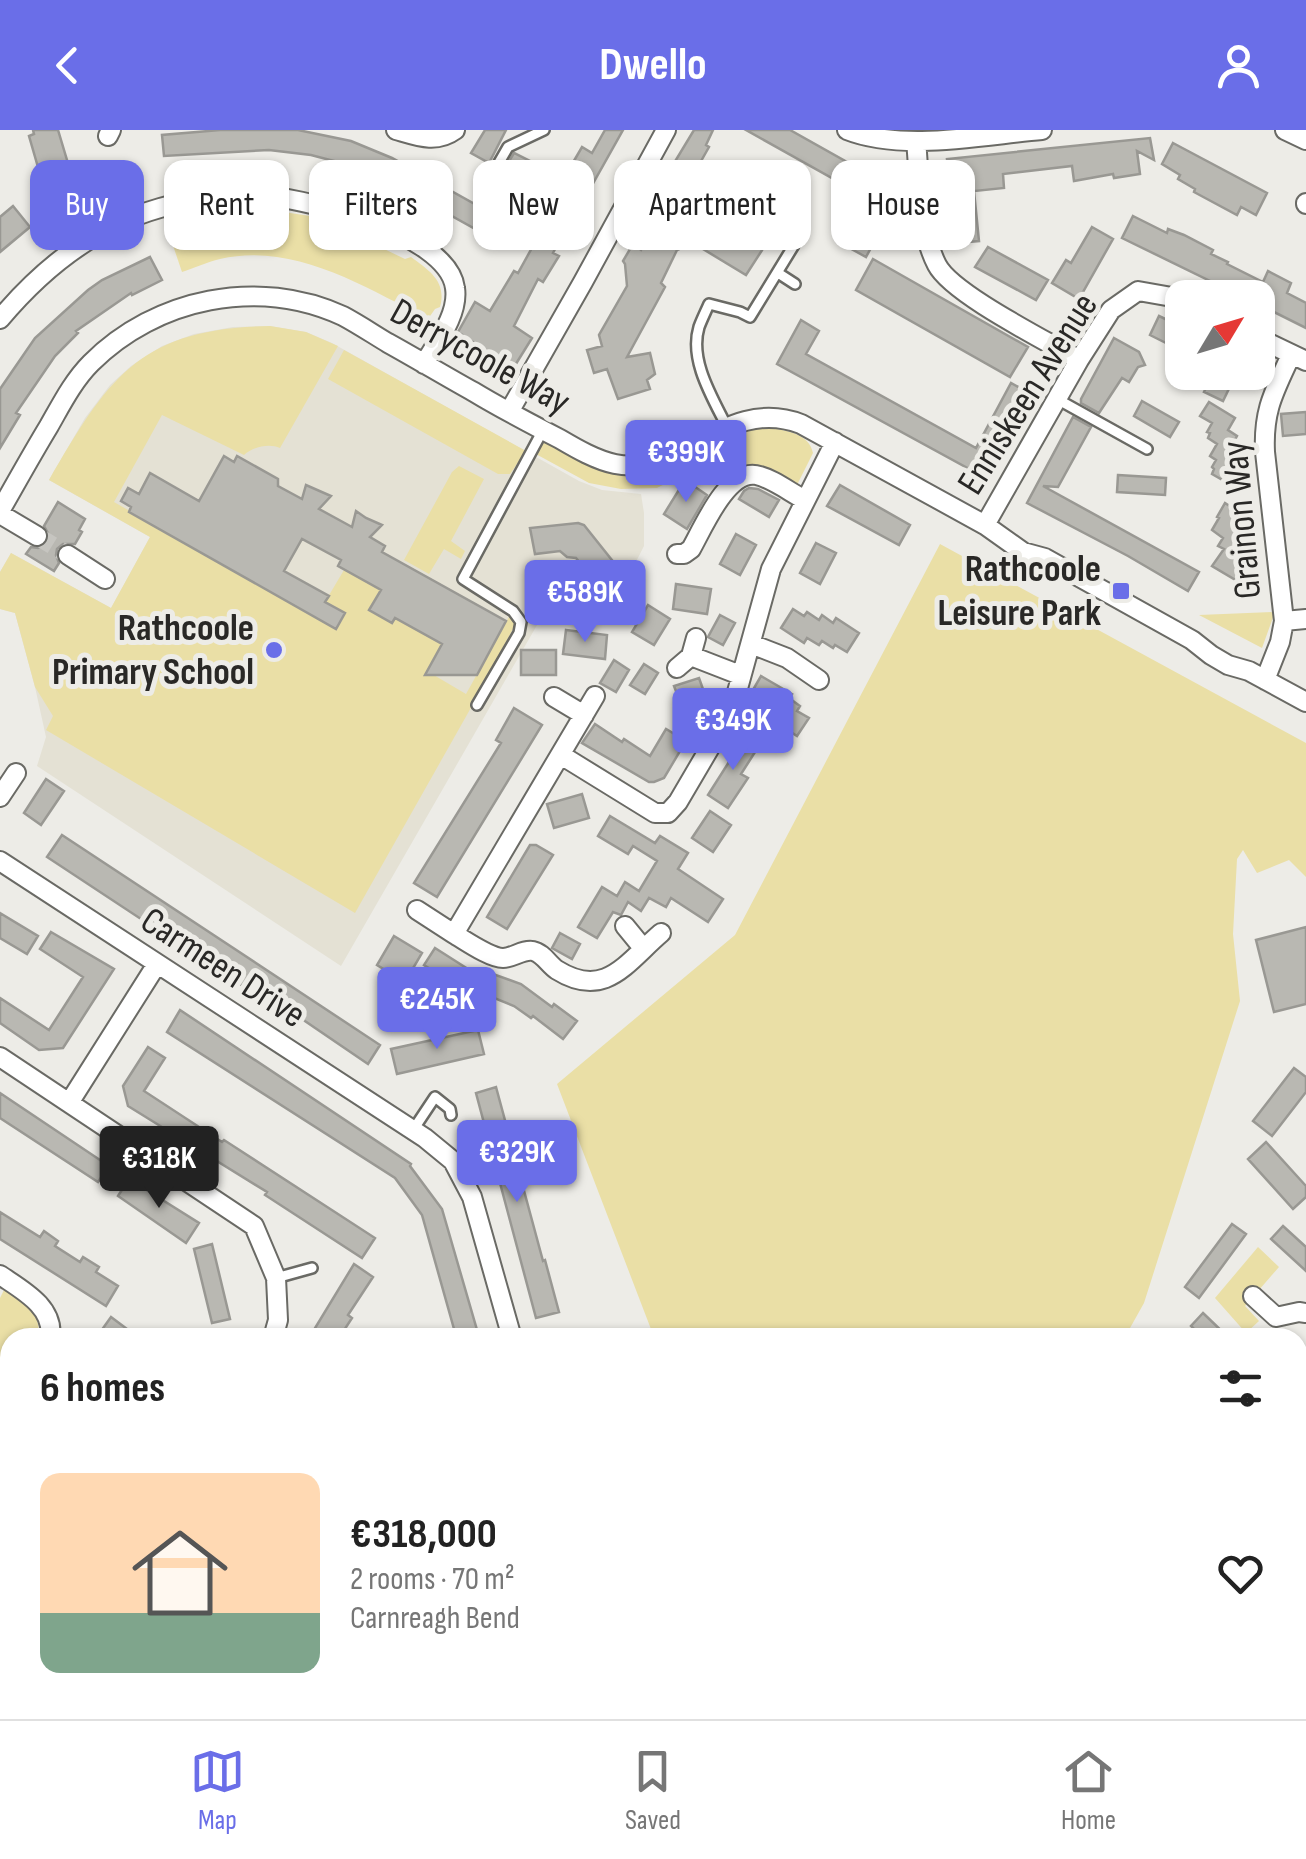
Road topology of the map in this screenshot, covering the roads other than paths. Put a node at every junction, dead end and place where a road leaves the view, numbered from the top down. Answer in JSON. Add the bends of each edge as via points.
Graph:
{"nodes":[{"id":1,"x":396,"y":130,"type":"edge"},
{"id":2,"x":455,"y":130,"type":"edge"},
{"id":3,"x":544,"y":130,"type":"edge"},
{"id":4,"x":666,"y":130,"type":"edge"},
{"id":5,"x":847,"y":130,"type":"edge"},
{"id":6,"x":1042,"y":130,"type":"edge"},
{"id":7,"x":1286,"y":130,"type":"edge"},
{"id":8,"x":1306,"y":140,"type":"edge"},
{"id":9,"x":916,"y":141,"type":"junction"},
{"id":10,"x":500,"y":160,"type":"edge"},
{"id":11,"x":791,"y":250,"type":"edge"},
{"id":12,"x":778,"y":273,"type":"junction"},
{"id":13,"x":795,"y":284,"type":"dead end"},
{"id":14,"x":1165,"y":296,"type":"edge"},
{"id":15,"x":0,"y":319,"type":"edge"},
{"id":16,"x":1275,"y":346,"type":"edge"},
{"id":17,"x":1298,"y":358,"type":"edge"},
{"id":18,"x":1079,"y":360,"type":"junction"},
{"id":19,"x":424,"y":364,"type":"junction"},
{"id":20,"x":1057,"y":398,"type":"junction"},
{"id":21,"x":508,"y":412,"type":"junction"},
{"id":22,"x":727,"y":427,"type":"junction"},
{"id":23,"x":543,"y":430,"type":"junction"},
{"id":24,"x":835,"y":442,"type":"junction"},
{"id":25,"x":1148,"y":448,"type":"dead end"},
{"id":26,"x":805,"y":500,"type":"junction"},
{"id":27,"x":0,"y":512,"type":"edge"},
{"id":28,"x":986,"y":525,"type":"junction"},
{"id":29,"x":37,"y":536,"type":"tunnel mouth"},
{"id":30,"x":676,"y":554,"type":"dead end"},
{"id":31,"x":68,"y":555,"type":"tunnel mouth"},
{"id":32,"x":105,"y":579,"type":"dead end"},
{"id":33,"x":1306,"y":620,"type":"edge"},
{"id":34,"x":1284,"y":621,"type":"junction"},
{"id":35,"x":751,"y":644,"type":"junction"},
{"id":36,"x":688,"y":654,"type":"dead end"},
{"id":37,"x":740,"y":675,"type":"junction"},
{"id":38,"x":819,"y":680,"type":"dead end"},
{"id":39,"x":1264,"y":680,"type":"junction"},
{"id":40,"x":594,"y":696,"type":"dead end"},
{"id":41,"x":554,"y":698,"type":"dead end"},
{"id":42,"x":1306,"y":702,"type":"edge"},
{"id":43,"x":477,"y":705,"type":"dead end"},
{"id":44,"x":584,"y":714,"type":"junction"},
{"id":45,"x":561,"y":756,"type":"junction"},
{"id":46,"x":16,"y":773,"type":"dead end"},
{"id":47,"x":0,"y":797,"type":"edge"},
{"id":48,"x":0,"y":861,"type":"edge"},
{"id":49,"x":417,"y":910,"type":"dead end"},
{"id":50,"x":626,"y":926,"type":"dead end"},
{"id":51,"x":661,"y":933,"type":"dead end"},
{"id":52,"x":454,"y":934,"type":"junction"},
{"id":53,"x":643,"y":948,"type":"junction"},
{"id":54,"x":157,"y":964,"type":"junction"},
{"id":55,"x":0,"y":1057,"type":"edge"},
{"id":56,"x":69,"y":1103,"type":"junction"},
{"id":57,"x":451,"y":1115,"type":"dead end"},
{"id":58,"x":413,"y":1130,"type":"junction"},
{"id":59,"x":312,"y":1268,"type":"dead end"},
{"id":60,"x":0,"y":1275,"type":"edge"},
{"id":61,"x":276,"y":1278,"type":"junction"},
{"id":62,"x":1253,"y":1296,"type":"dead end"},
{"id":63,"x":1306,"y":1313,"type":"edge"},
{"id":64,"x":51,"y":1328,"type":"edge"},
{"id":65,"x":276,"y":1328,"type":"edge"},
{"id":66,"x":509,"y":1328,"type":"edge"}],
"edges":[{"from":1,"to":2,"type":"street","via":[[426,139]]},
{"from":3,"to":10,"type":"lane","via":[[508,147]]},
{"from":4,"to":21,"type":"street"},
{"from":5,"to":9,"type":"street"},
{"from":6,"to":9,"type":"street"},
{"from":7,"to":8,"type":"street"},
{"from":9,"to":18,"type":"street","via":[[925,233],[938,267],[958,289]]},
{"from":11,"to":12,"type":"lane"},
{"from":12,"to":13,"type":"lane"},
{"from":12,"to":22,"type":"lane","via":[[750,317],[709,304],[698,328],[699,364]]},
{"from":14,"to":18,"type":"street","name":"Enniskeen Avenue","via":[[1138,290],[1111,310]]},
{"from":15,"to":19,"type":"street","via":[[48,270],[110,229],[167,206],[250,194],[335,208],[422,246],[446,266],[456,286],[454,308]]},
{"from":16,"to":17,"type":"street"},
{"from":17,"to":34,"type":"street","name":"Grainon Way","via":[[1270,402],[1264,425]]},
{"from":18,"to":20,"type":"street","name":"Enniskeen Avenue"},
{"from":19,"to":21,"type":"street","name":"Derrycoole Way"},
{"from":19,"to":27,"type":"street","name":"Derrycoole Way","via":[[308,304],[227,296],[188,305],[133,330],[90,364]]},
{"from":20,"to":25,"type":"lane"},
{"from":20,"to":28,"type":"street","name":"Enniskeen Avenue"},
{"from":21,"to":23,"type":"street","name":"Derrycoole Way"},
{"from":22,"to":23,"type":"street","name":"Derrycoole Way","via":[[634,466],[599,458]]},
{"from":22,"to":24,"type":"street","name":"Derrycoole Way","via":[[785,418]]},
{"from":23,"to":43,"type":"lane","via":[[463,579],[521,622]]},
{"from":24,"to":26,"type":"street"},
{"from":24,"to":28,"type":"street","name":"Derrycoole Way"},
{"from":26,"to":30,"type":"street","via":[[762,477],[742,477],[724,491],[691,549]]},
{"from":26,"to":35,"type":"street","via":[[771,569]]},
{"from":27,"to":29,"type":"street"},
{"from":28,"to":39,"type":"street","name":"Derrycoole Way","via":[[1027,554]]},
{"from":31,"to":32,"type":"street"},
{"from":33,"to":34,"type":"street"},
{"from":34,"to":39,"type":"street","name":"Grainon Way"},
{"from":35,"to":37,"type":"street"},
{"from":35,"to":38,"type":"street"},
{"from":36,"to":37,"type":"street"},
{"from":37,"to":45,"type":"street","via":[[732,710],[668,813],[656,813]]},
{"from":39,"to":42,"type":"street","name":"Derrycoole Way"},
{"from":40,"to":44,"type":"street"},
{"from":41,"to":44,"type":"street"},
{"from":44,"to":45,"type":"street"},
{"from":45,"to":52,"type":"street"},
{"from":46,"to":47,"type":"street"},
{"from":48,"to":54,"type":"street","name":"Carmeen Drive"},
{"from":49,"to":52,"type":"street"},
{"from":50,"to":53,"type":"street"},
{"from":51,"to":53,"type":"street"},
{"from":52,"to":53,"type":"street","via":[[502,958],[538,952],[582,983],[616,973]]},
{"from":54,"to":56,"type":"street"},
{"from":54,"to":58,"type":"street","name":"Carmeen Drive"},
{"from":55,"to":56,"type":"street"},
{"from":56,"to":61,"type":"street","via":[[254,1226]]},
{"from":57,"to":58,"type":"lane","via":[[434,1097]]},
{"from":58,"to":66,"type":"street","name":"Carmeen Drive","via":[[453,1161],[472,1197]]},
{"from":59,"to":61,"type":"lane"},
{"from":60,"to":64,"type":"street","via":[[33,1298]]},
{"from":61,"to":65,"type":"street"},
{"from":62,"to":63,"type":"street","via":[[1276,1317]]}]}
